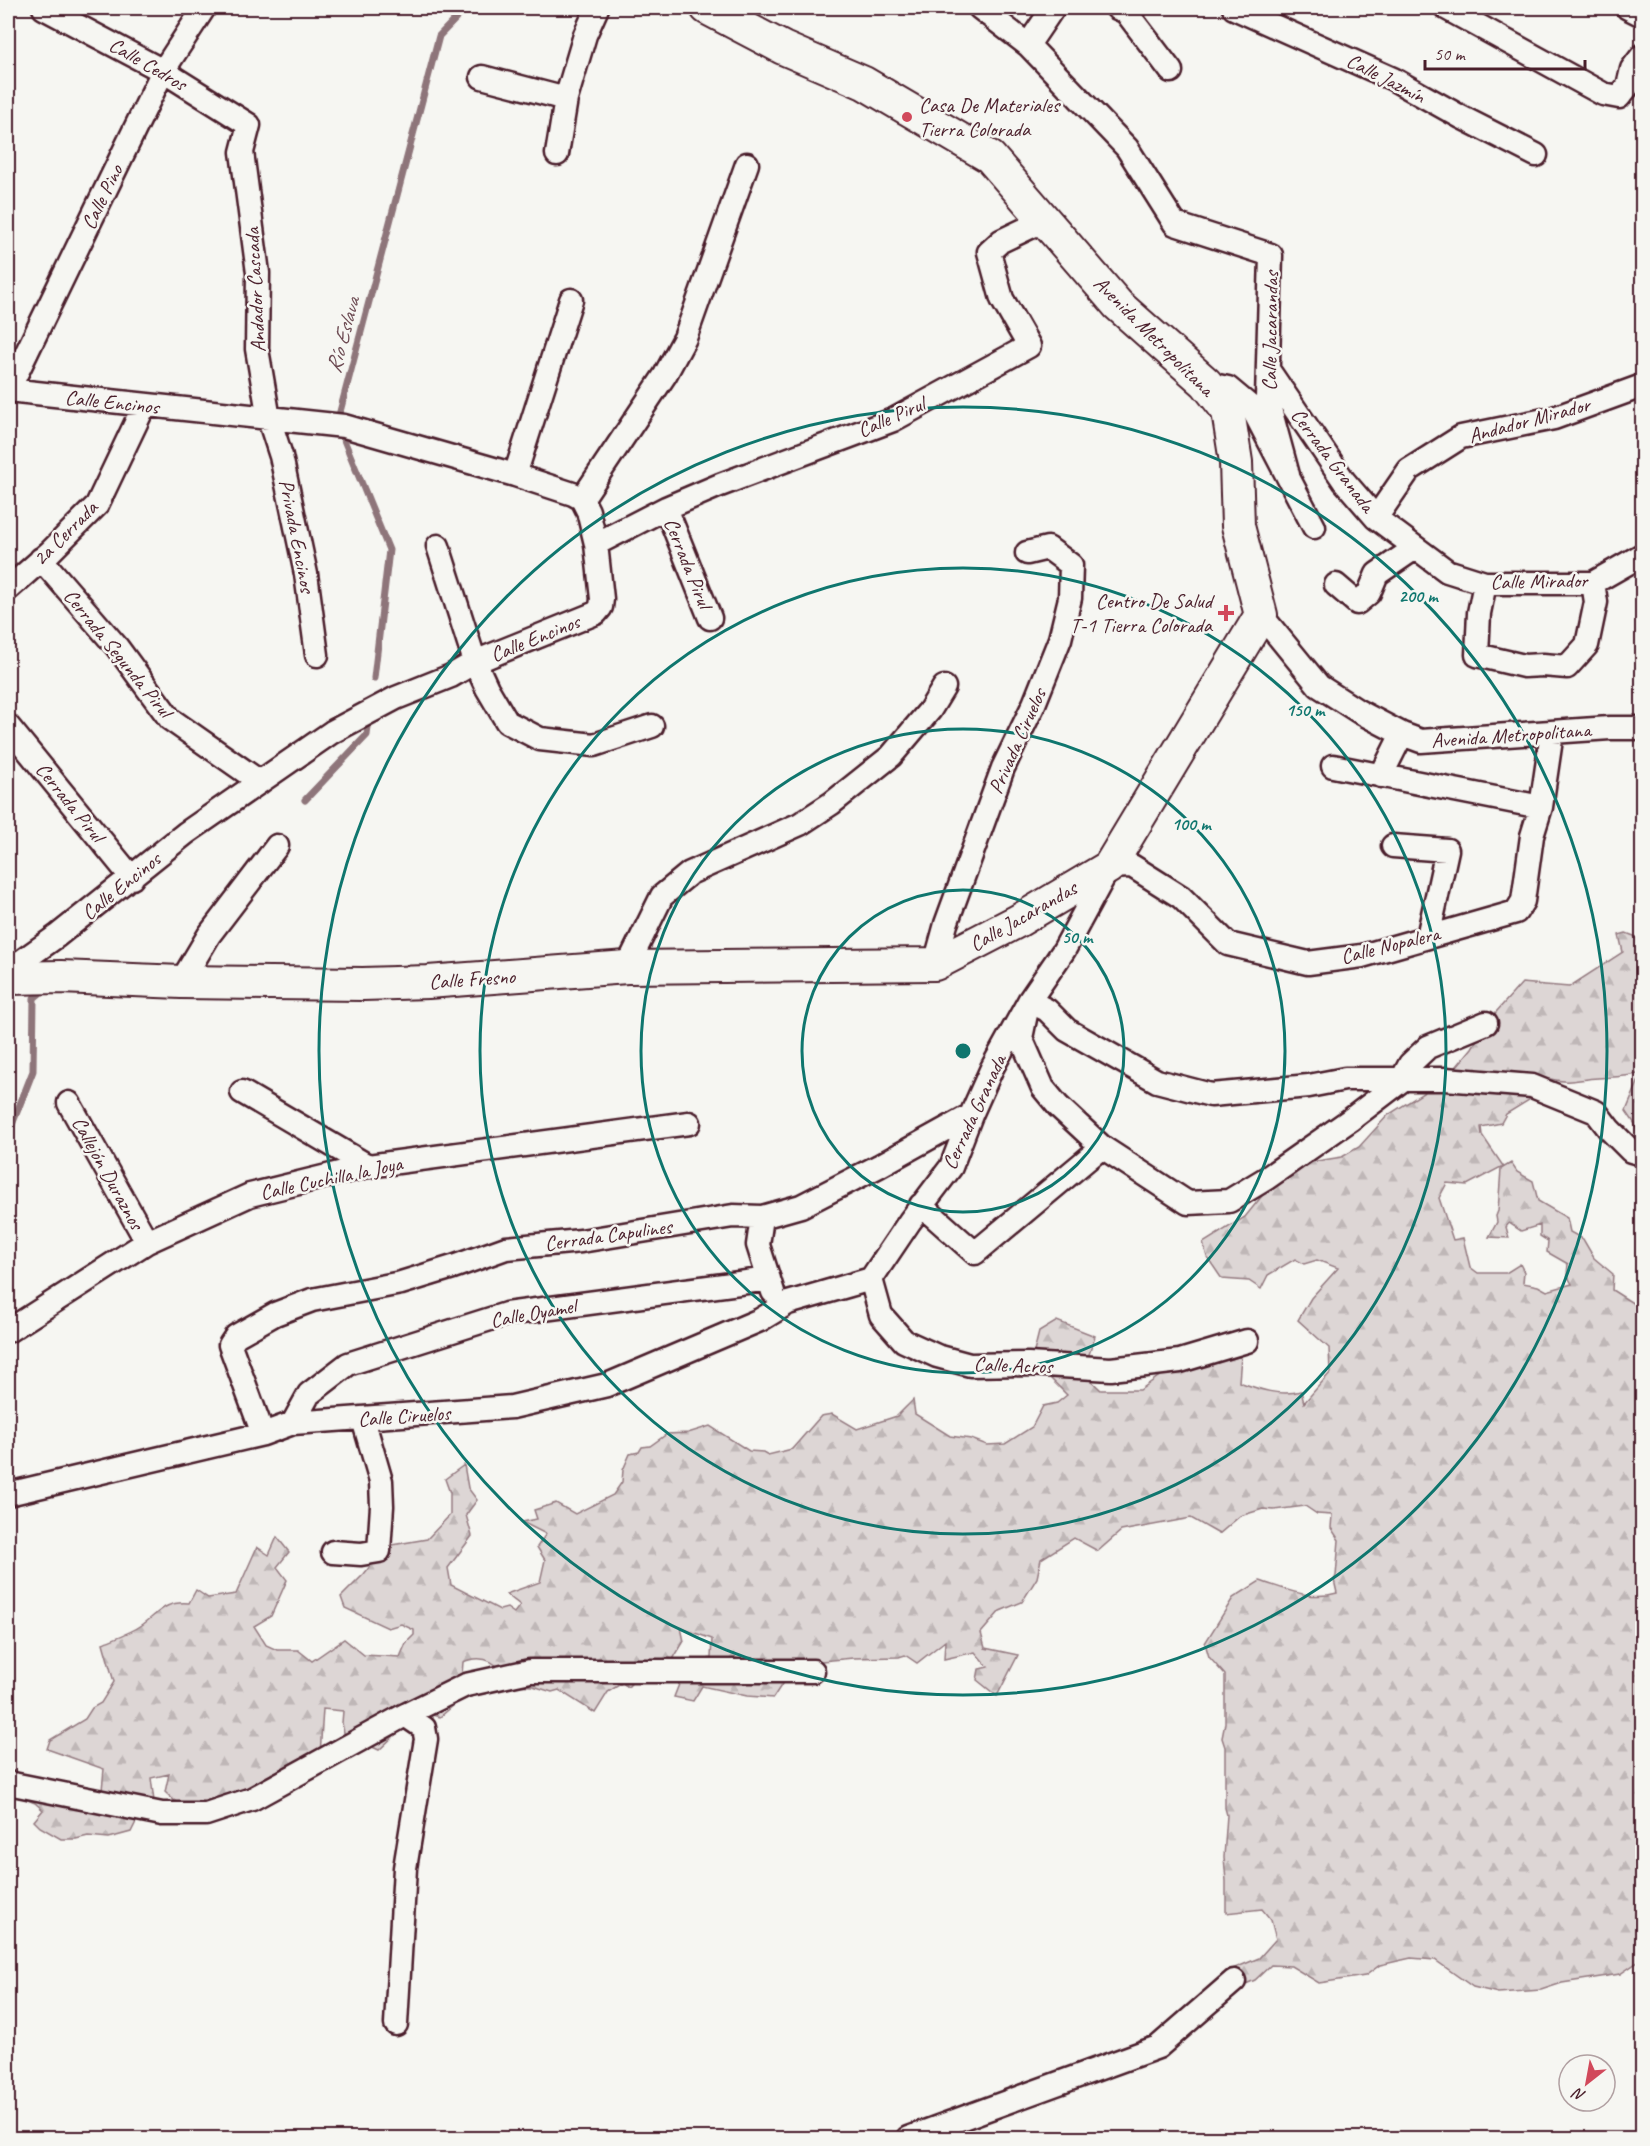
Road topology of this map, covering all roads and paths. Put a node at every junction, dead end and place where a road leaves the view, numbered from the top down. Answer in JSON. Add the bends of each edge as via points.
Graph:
{"nodes":[{"id":1,"x":44,"y":8,"type":"edge"},
{"id":2,"x":204,"y":8,"type":"edge"},
{"id":3,"x":597,"y":8,"type":"edge"},
{"id":4,"x":707,"y":8,"type":"edge"},
{"id":5,"x":980,"y":8,"type":"edge"},
{"id":6,"x":1053,"y":8,"type":"edge"},
{"id":7,"x":1117,"y":8,"type":"edge"},
{"id":8,"x":1234,"y":8,"type":"edge"},
{"id":9,"x":1446,"y":8,"type":"edge"},
{"id":10,"x":1628,"y":8,"type":"edge"},
{"id":11,"x":1642,"y":15,"type":"edge"},
{"id":12,"x":1028,"y":45,"type":"junction"},
{"id":13,"x":1642,"y":56,"type":"edge"},
{"id":14,"x":163,"y":71,"type":"junction"},
{"id":15,"x":1171,"y":71,"type":"dead end"},
{"id":16,"x":482,"y":77,"type":"dead end"},
{"id":17,"x":566,"y":99,"type":"junction"},
{"id":18,"x":249,"y":125,"type":"joint"},
{"id":19,"x":557,"y":154,"type":"dead end"},
{"id":20,"x":1536,"y":155,"type":"dead end"},
{"id":21,"x":747,"y":164,"type":"dead end"},
{"id":22,"x":1045,"y":220,"type":"junction"},
{"id":23,"x":571,"y":300,"type":"dead end"},
{"id":24,"x":1269,"y":371,"type":"junction"},
{"id":25,"x":1206,"y":383,"type":"junction"},
{"id":26,"x":1642,"y":386,"type":"edge"},
{"id":27,"x":8,"y":391,"type":"edge"},
{"id":28,"x":144,"y":406,"type":"junction"},
{"id":29,"x":268,"y":420,"type":"junction"},
{"id":30,"x":514,"y":475,"type":"junction"},
{"id":31,"x":1288,"y":475,"type":"junction"},
{"id":32,"x":582,"y":499,"type":"junction"},
{"id":33,"x":666,"y":508,"type":"junction"},
{"id":34,"x":1376,"y":518,"type":"junction"},
{"id":35,"x":1314,"y":527,"type":"dead end"},
{"id":36,"x":596,"y":544,"type":"junction"},
{"id":37,"x":438,"y":546,"type":"dead end"},
{"id":38,"x":1415,"y":548,"type":"junction"},
{"id":39,"x":1027,"y":553,"type":"dead end"},
{"id":40,"x":1642,"y":555,"type":"edge"},
{"id":41,"x":41,"y":559,"type":"junction"},
{"id":42,"x":1485,"y":583,"type":"junction"},
{"id":43,"x":1593,"y":583,"type":"junction"},
{"id":44,"x":1336,"y":585,"type":"dead end"},
{"id":45,"x":8,"y":589,"type":"edge"},
{"id":46,"x":1261,"y":615,"type":"junction"},
{"id":47,"x":710,"y":618,"type":"dead end"},
{"id":48,"x":317,"y":655,"type":"dead end"},
{"id":49,"x":476,"y":662,"type":"junction"},
{"id":50,"x":944,"y":687,"type":"dead end"},
{"id":51,"x":8,"y":726,"type":"edge"},
{"id":52,"x":652,"y":726,"type":"dead end"},
{"id":53,"x":1642,"y":729,"type":"edge"},
{"id":54,"x":1552,"y":733,"type":"junction"},
{"id":55,"x":1401,"y":734,"type":"junction"},
{"id":56,"x":1333,"y":766,"type":"dead end"},
{"id":57,"x":1382,"y":776,"type":"junction"},
{"id":58,"x":260,"y":782,"type":"junction"},
{"id":59,"x":1540,"y":807,"type":"junction"},
{"id":60,"x":277,"y":846,"type":"dead end"},
{"id":61,"x":1393,"y":846,"type":"dead end"},
{"id":62,"x":1109,"y":867,"type":"junction"},
{"id":63,"x":132,"y":878,"type":"junction"},
{"id":64,"x":1428,"y":937,"type":"junction"},
{"id":65,"x":935,"y":963,"type":"junction"},
{"id":66,"x":627,"y":967,"type":"junction"},
{"id":67,"x":8,"y":971,"type":"edge"},
{"id":68,"x":8,"y":978,"type":"edge"},
{"id":69,"x":181,"y":982,"type":"junction"},
{"id":70,"x":1029,"y":1001,"type":"junction"},
{"id":71,"x":1486,"y":1023,"type":"dead end"},
{"id":72,"x":1401,"y":1081,"type":"junction"},
{"id":73,"x":242,"y":1092,"type":"dead end"},
{"id":74,"x":69,"y":1103,"type":"dead end"},
{"id":75,"x":970,"y":1115,"type":"junction"},
{"id":76,"x":689,"y":1123,"type":"dead end"},
{"id":77,"x":1102,"y":1147,"type":"junction"},
{"id":78,"x":1642,"y":1154,"type":"edge"},
{"id":79,"x":368,"y":1166,"type":"junction"},
{"id":80,"x":921,"y":1205,"type":"junction"},
{"id":81,"x":762,"y":1217,"type":"junction"},
{"id":82,"x":147,"y":1242,"type":"junction"},
{"id":83,"x":769,"y":1279,"type":"junction"},
{"id":84,"x":872,"y":1279,"type":"junction"},
{"id":85,"x":788,"y":1303,"type":"junction"},
{"id":86,"x":8,"y":1331,"type":"edge"},
{"id":87,"x":1247,"y":1341,"type":"dead end"},
{"id":88,"x":363,"y":1419,"type":"junction"},
{"id":89,"x":293,"y":1423,"type":"junction"},
{"id":90,"x":263,"y":1434,"type":"junction"},
{"id":91,"x":8,"y":1494,"type":"edge"},
{"id":92,"x":333,"y":1552,"type":"dead end"},
{"id":93,"x":813,"y":1671,"type":"dead end"},
{"id":94,"x":405,"y":1715,"type":"junction"},
{"id":95,"x":8,"y":1783,"type":"edge"},
{"id":96,"x":1234,"y":1981,"type":"dead end"},
{"id":97,"x":396,"y":2024,"type":"dead end"},
{"id":98,"x":908,"y":2139,"type":"edge"}],
"edges":[{"from":1,"to":14,"type":"street","name":"Calle Cedros"},
{"from":2,"to":14,"type":"street","name":"Calle Pino"},
{"from":3,"to":17,"type":"street"},
{"from":4,"to":22,"type":"street","name":"Avenida Metropolitana","via":[[783,48],[864,83],[990,157]]},
{"from":5,"to":12,"type":"street","name":"Calle Jacarandas"},
{"from":6,"to":12,"type":"street"},
{"from":7,"to":15,"type":"street","via":[[1126,12]]},
{"from":8,"to":20,"type":"street","name":"Calle Jazmín","via":[[1394,79]]},
{"from":9,"to":13,"type":"street","via":[[1603,94],[1619,97]]},
{"from":10,"to":11,"type":"street"},
{"from":12,"to":24,"type":"street","name":"Calle Jacarandas","via":[[1127,148],[1175,224],[1271,255]]},
{"from":14,"to":18,"type":"street","name":"Calle Cedros"},
{"from":14,"to":27,"type":"street","name":"Calle Pino"},
{"from":16,"to":17,"type":"street"},
{"from":17,"to":19,"type":"street"},
{"from":18,"to":29,"type":"street","name":"Andador Cascada","via":[[242,152],[258,273],[257,349]]},
{"from":21,"to":32,"type":"street","via":[[685,338],[665,375]]},
{"from":22,"to":25,"type":"street","name":"Avenida Metropolitana","via":[[1118,305]]},
{"from":22,"to":33,"type":"street","name":"Calle Pirul","via":[[989,252],[1002,299],[1029,346],[894,420]]},
{"from":23,"to":30,"type":"street"},
{"from":24,"to":31,"type":"street","name":"Calle Jacarandas","via":[[1267,398]]},
{"from":24,"to":34,"type":"street","name":"Cerrada Granada","via":[[1344,481]]},
{"from":25,"to":31,"type":"street","via":[[1228,388],[1252,408]]},
{"from":25,"to":46,"type":"street","name":"Avenida Metropolitana","via":[[1228,411],[1236,462],[1238,526]]},
{"from":26,"to":34,"type":"street","name":"Andador Mirador","via":[[1554,418],[1461,437],[1409,470]]},
{"from":27,"to":28,"type":"street","name":"Calle Encinos"},
{"from":28,"to":29,"type":"street","name":"Calle Encinos"},
{"from":28,"to":41,"type":"street","name":"2a Cerrada","via":[[97,506]]},
{"from":29,"to":30,"type":"street","name":"Calle Encinos","via":[[337,426]]},
{"from":29,"to":48,"type":"street","name":"Privada Encinos","via":[[281,456],[306,574]]},
{"from":30,"to":32,"type":"street","name":"Calle Encinos"},
{"from":31,"to":35,"type":"street"},
{"from":32,"to":36,"type":"street","name":"Calle Encinos"},
{"from":33,"to":36,"type":"street","name":"Calle Pirul"},
{"from":33,"to":47,"type":"street","name":"Cerrada Pirul"},
{"from":34,"to":38,"type":"street","name":"Calle Mirador"},
{"from":36,"to":49,"type":"street","name":"Calle Encinos","via":[[602,599],[596,613]]},
{"from":37,"to":49,"type":"street"},
{"from":38,"to":42,"type":"street","name":"Calle Mirador","via":[[1448,571]]},
{"from":38,"to":44,"type":"street","via":[[1377,574],[1369,593],[1357,603]]},
{"from":39,"to":65,"type":"street","name":"Privada Ciruelos","via":[[1048,548],[1071,565],[1070,598],[1060,639],[1003,768]]},
{"from":40,"to":43,"type":"street","name":"Calle Mirador"},
{"from":41,"to":45,"type":"street","name":"2a Cerrada"},
{"from":41,"to":58,"type":"street","name":"Cerrada Segunda Pirul","via":[[117,647],[170,719]]},
{"from":42,"to":43,"type":"street","name":"Calle Mirador"},
{"from":42,"to":43,"type":"street","via":[[1477,655],[1524,666],[1567,667],[1587,645],[1596,602]]},
{"from":46,"to":55,"type":"street","name":"Avenida Metropolitana","via":[[1318,686]]},
{"from":46,"to":62,"type":"street","name":"Calle Jacarandas"},
{"from":49,"to":52,"type":"street","via":[[507,722],[540,740],[594,745]]},
{"from":49,"to":58,"type":"street","name":"Calle Encinos","via":[[332,732]]},
{"from":50,"to":66,"type":"street","via":[[891,756],[832,803],[800,824],[690,873],[662,896]]},
{"from":51,"to":63,"type":"street","name":"Cerrada Pirul"},
{"from":53,"to":54,"type":"street","name":"Avenida Metropolitana"},
{"from":54,"to":55,"type":"street","name":"Avenida Metropolitana","via":[[1421,741]]},
{"from":54,"to":59,"type":"street","name":"Calle Nopalera"},
{"from":55,"to":57,"type":"street"},
{"from":56,"to":57,"type":"street"},
{"from":57,"to":59,"type":"street"},
{"from":58,"to":63,"type":"street","name":"Calle Encinos","via":[[186,833]]},
{"from":59,"to":64,"type":"street","name":"Calle Nopalera","via":[[1522,901],[1516,912]]},
{"from":60,"to":69,"type":"street","via":[[209,935]]},
{"from":61,"to":64,"type":"street","via":[[1447,850]]},
{"from":62,"to":64,"type":"street","name":"Calle Nopalera","via":[[1132,866],[1181,897],[1228,944],[1308,963],[1362,956]]},
{"from":62,"to":65,"type":"street","name":"Calle Jacarandas","via":[[1018,921]]},
{"from":62,"to":70,"type":"street","name":"Calle Jacarandas","via":[[1064,950]]},
{"from":63,"to":67,"type":"street","name":"Calle Encinos"},
{"from":65,"to":66,"type":"street","name":"Calle Fresno"},
{"from":66,"to":69,"type":"street","name":"Calle Fresno","via":[[428,982]]},
{"from":68,"to":69,"type":"street","name":"Calle Fresno"},
{"from":70,"to":72,"type":"street","via":[[1047,1010],[1067,1030],[1157,1081],[1211,1095],[1345,1079]]},
{"from":70,"to":75,"type":"street","name":"Cerrada Granada"},
{"from":70,"to":77,"type":"street","via":[[1021,1038],[1043,1088]]},
{"from":71,"to":72,"type":"street","via":[[1428,1047],[1410,1064]]},
{"from":72,"to":77,"type":"street","via":[[1332,1133],[1229,1201],[1188,1203]]},
{"from":72,"to":78,"type":"street","via":[[1445,1079],[1532,1086],[1596,1112],[1630,1151]]},
{"from":73,"to":79,"type":"street"},
{"from":74,"to":82,"type":"street","name":"Callejón Duraznos"},
{"from":75,"to":80,"type":"street","name":"Cerrada Granada","via":[[951,1167]]},
{"from":75,"to":81,"type":"street","name":"Cerrada Capulines","via":[[801,1206]]},
{"from":76,"to":79,"type":"street","name":"Calle Cuchilla la Joya"},
{"from":77,"to":80,"type":"street","via":[[975,1253]]},
{"from":79,"to":82,"type":"street","name":"Calle Cuchilla la Joya","via":[[250,1195]]},
{"from":80,"to":84,"type":"street","name":"Cerrada Granada"},
{"from":81,"to":83,"type":"street","via":[[758,1245]]},
{"from":81,"to":90,"type":"street","name":"Cerrada Capulines","via":[[733,1216],[581,1241],[507,1248],[401,1283],[312,1300],[275,1314],[236,1336],[230,1345]]},
{"from":82,"to":86,"type":"street","name":"Calle Cuchilla la Joya"},
{"from":83,"to":85,"type":"street","via":[[775,1296]]},
{"from":83,"to":89,"type":"street","name":"Calle Oyamel","via":[[506,1314],[348,1364],[309,1394]]},
{"from":84,"to":85,"type":"street"},
{"from":84,"to":87,"type":"street","name":"Calle Acros","via":[[881,1315],[904,1341],[936,1356],[970,1365],[1111,1369],[1180,1361]]},
{"from":85,"to":88,"type":"street","name":"Calle Ciruelos","via":[[760,1320],[607,1385],[512,1407]]},
{"from":88,"to":89,"type":"street","name":"Calle Ciruelos"},
{"from":88,"to":92,"type":"street","via":[[381,1481],[379,1551]]},
{"from":89,"to":90,"type":"street","name":"Calle Ciruelos"},
{"from":90,"to":91,"type":"street","name":"Calle Ciruelos"},
{"from":93,"to":94,"type":"street","via":[[530,1671],[466,1685]]},
{"from":94,"to":95,"type":"street","via":[[252,1799],[206,1814],[162,1814]]},
{"from":94,"to":97,"type":"street","via":[[424,1728],[426,1740],[405,1868]]},
{"from":96,"to":98,"type":"street","via":[[1158,2047]]}]}
